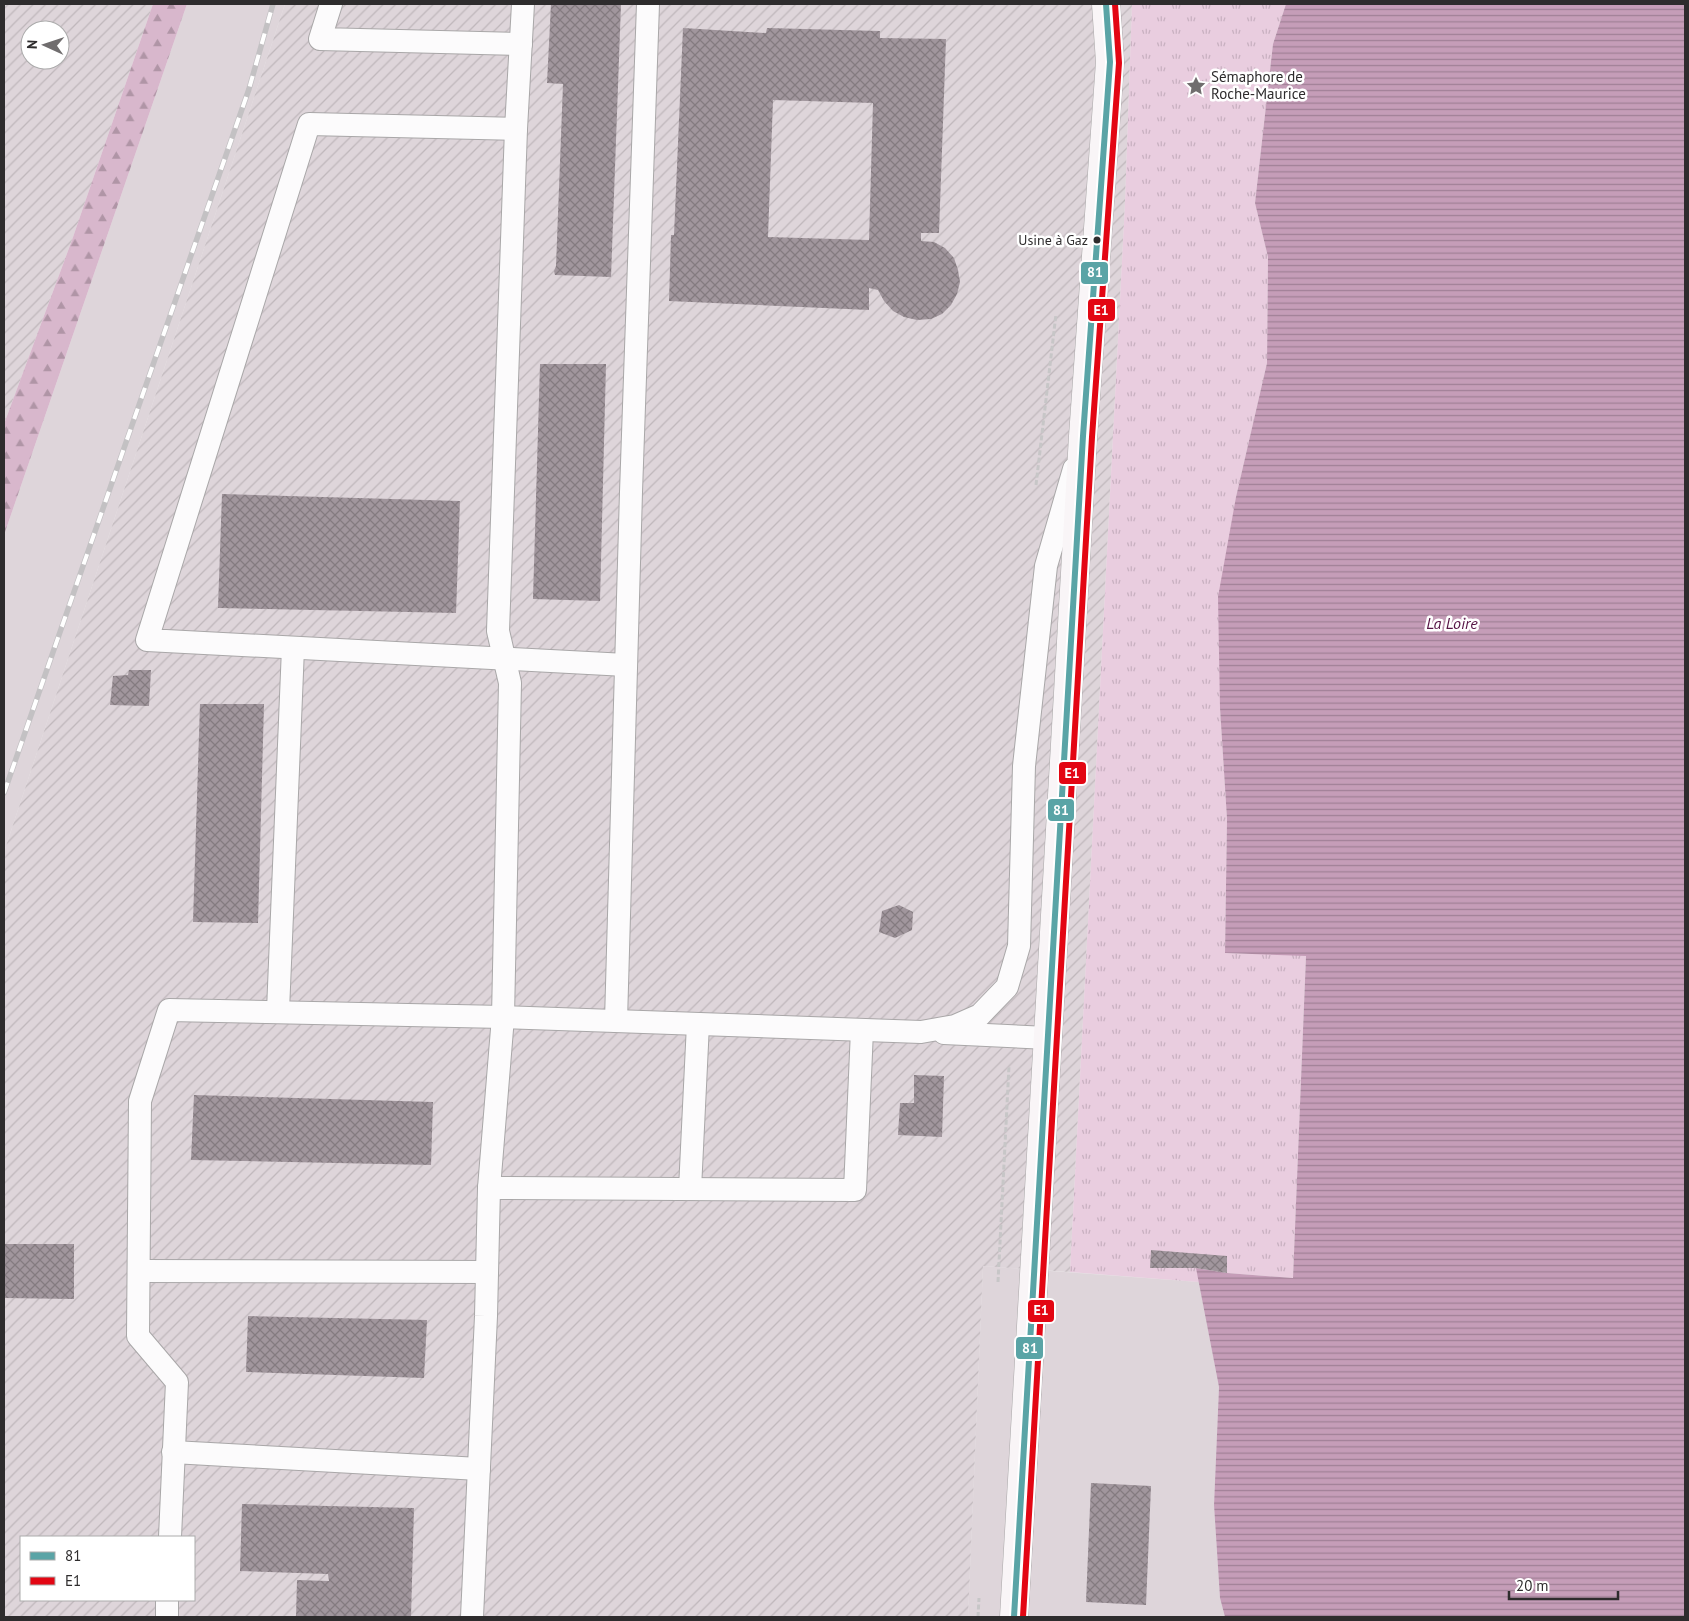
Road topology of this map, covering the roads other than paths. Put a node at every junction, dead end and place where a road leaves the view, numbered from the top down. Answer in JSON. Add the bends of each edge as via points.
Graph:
{"nodes":[{"id":1,"x":331,"y":4,"type":"edge"},
{"id":2,"x":523,"y":4,"type":"edge"},
{"id":3,"x":648,"y":4,"type":"edge"},
{"id":4,"x":1106,"y":4,"type":"edge"},
{"id":5,"x":521,"y":44,"type":"junction"},
{"id":6,"x":516,"y":129,"type":"junction"},
{"id":7,"x":1083,"y":436,"type":"junction"},
{"id":8,"x":293,"y":648,"type":"junction"},
{"id":9,"x":505,"y":659,"type":"junction"},
{"id":10,"x":626,"y":665,"type":"junction"},
{"id":11,"x":278,"y":1011,"type":"junction"},
{"id":12,"x":503,"y":1017,"type":"junction"},
{"id":13,"x":616,"y":1021,"type":"junction"},
{"id":14,"x":698,"y":1024,"type":"junction"},
{"id":15,"x":862,"y":1030,"type":"junction"},
{"id":16,"x":913,"y":1032,"type":"junction"},
{"id":17,"x":1048,"y":1038,"type":"junction"},
{"id":18,"x":489,"y":1188,"type":"junction"},
{"id":19,"x":690,"y":1189,"type":"junction"},
{"id":20,"x":138,"y":1271,"type":"junction"},
{"id":21,"x":487,"y":1272,"type":"junction"},
{"id":22,"x":174,"y":1452,"type":"junction"},
{"id":23,"x":479,"y":1469,"type":"junction"},
{"id":24,"x":170,"y":1536,"type":"edge"},
{"id":25,"x":168,"y":1601,"type":"edge"},
{"id":26,"x":167,"y":1617,"type":"edge"},
{"id":27,"x":472,"y":1617,"type":"edge"},
{"id":28,"x":1014,"y":1617,"type":"edge"}],
"edges":[{"from":1,"to":5,"type":"lane","via":[[320,39]]},
{"from":2,"to":5,"type":"lane"},
{"from":3,"to":10,"type":"lane"},
{"from":4,"to":7,"type":"main road","via":[[1110,62]]},
{"from":5,"to":6,"type":"lane"},
{"from":6,"to":8,"type":"lane","via":[[309,124],[147,640]]},
{"from":6,"to":9,"type":"lane","via":[[498,631]]},
{"from":7,"to":16,"type":"lane","via":[[1046,566],[1024,766],[1019,946],[1007,988],[980,1016],[955,1026]]},
{"from":7,"to":17,"type":"main road"},
{"from":8,"to":9,"type":"lane"},
{"from":8,"to":11,"type":"lane"},
{"from":9,"to":10,"type":"lane"},
{"from":9,"to":12,"type":"lane","via":[[510,683]]},
{"from":10,"to":13,"type":"lane"},
{"from":11,"to":12,"type":"lane"},
{"from":11,"to":20,"type":"lane","via":[[169,1010],[140,1101]]},
{"from":12,"to":13,"type":"lane"},
{"from":12,"to":18,"type":"lane"},
{"from":13,"to":14,"type":"lane"},
{"from":14,"to":15,"type":"lane"},
{"from":14,"to":19,"type":"lane"},
{"from":15,"to":16,"type":"lane"},
{"from":15,"to":19,"type":"lane","via":[[855,1190]]},
{"from":16,"to":17,"type":"lane"},
{"from":17,"to":28,"type":"main road"},
{"from":18,"to":19,"type":"lane"},
{"from":18,"to":21,"type":"lane"},
{"from":20,"to":21,"type":"lane"},
{"from":20,"to":22,"type":"lane","via":[[138,1336],[176,1382]]},
{"from":21,"to":23,"type":"lane"},
{"from":22,"to":23,"type":"lane"},
{"from":22,"to":24,"type":"lane"},
{"from":23,"to":27,"type":"lane"},
{"from":25,"to":26,"type":"lane"}]}
